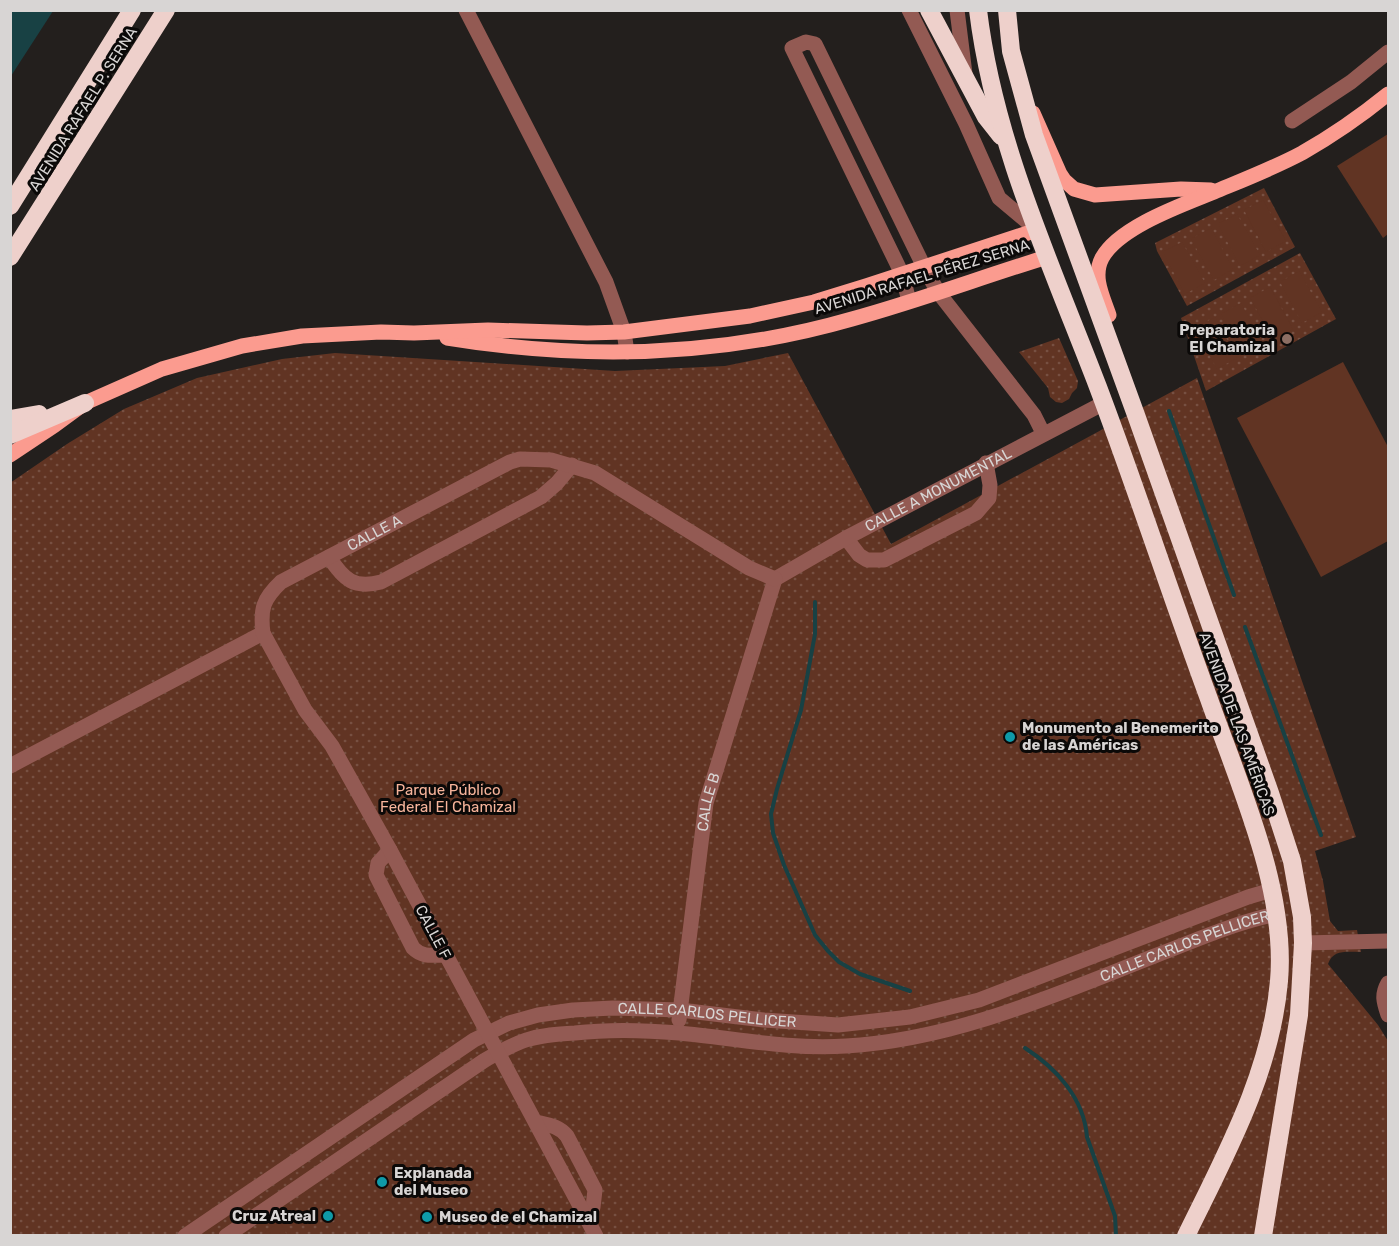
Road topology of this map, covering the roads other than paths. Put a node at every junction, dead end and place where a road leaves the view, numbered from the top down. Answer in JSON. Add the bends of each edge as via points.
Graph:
{"nodes":[{"id":1,"x":132,"y":10,"type":"edge"},
{"id":2,"x":166,"y":10,"type":"edge"},
{"id":3,"x":466,"y":10,"type":"edge"},
{"id":4,"x":909,"y":10,"type":"edge"},
{"id":5,"x":929,"y":10,"type":"edge"},
{"id":6,"x":957,"y":10,"type":"edge"},
{"id":7,"x":978,"y":10,"type":"edge"},
{"id":8,"x":1007,"y":10,"type":"edge"},
{"id":9,"x":1389,"y":52,"type":"edge"},
{"id":10,"x":966,"y":77,"type":"junction"},
{"id":11,"x":1389,"y":93,"type":"edge"},
{"id":12,"x":1023,"y":96,"type":"junction"},
{"id":13,"x":1292,"y":121,"type":"dead end"},
{"id":14,"x":853,"y":123,"type":"junction"},
{"id":15,"x":834,"y":133,"type":"junction"},
{"id":16,"x":1006,"y":142,"type":"junction"},
{"id":17,"x":1217,"y":191,"type":"junction"},
{"id":18,"x":10,"y":206,"type":"edge"},
{"id":19,"x":1037,"y":230,"type":"junction"},
{"id":20,"x":10,"y":257,"type":"edge"},
{"id":21,"x":1047,"y":257,"type":"junction"},
{"id":22,"x":924,"y":267,"type":"junction"},
{"id":23,"x":902,"y":274,"type":"junction"},
{"id":24,"x":938,"y":292,"type":"junction"},
{"id":25,"x":909,"y":301,"type":"junction"},
{"id":26,"x":624,"y":332,"type":"junction"},
{"id":27,"x":414,"y":333,"type":"junction"},
{"id":28,"x":627,"y":352,"type":"junction"},
{"id":29,"x":1128,"y":393,"type":"junction"},
{"id":30,"x":85,"y":403,"type":"junction"},
{"id":31,"x":1104,"y":403,"type":"junction"},
{"id":32,"x":10,"y":419,"type":"edge"},
{"id":33,"x":1043,"y":433,"type":"junction"},
{"id":34,"x":10,"y":435,"type":"edge"},
{"id":35,"x":10,"y":454,"type":"edge"},
{"id":36,"x":986,"y":464,"type":"junction"},
{"id":37,"x":572,"y":465,"type":"junction"},
{"id":38,"x":846,"y":538,"type":"junction"},
{"id":39,"x":1178,"y":538,"type":"junction"},
{"id":40,"x":329,"y":557,"type":"junction"},
{"id":41,"x":775,"y":579,"type":"junction"},
{"id":42,"x":263,"y":633,"type":"junction"},
{"id":43,"x":10,"y":766,"type":"edge"},
{"id":44,"x":390,"y":850,"type":"junction"},
{"id":45,"x":1272,"y":890,"type":"junction"},
{"id":46,"x":1277,"y":914,"type":"junction"},
{"id":47,"x":1389,"y":942,"type":"edge"},
{"id":48,"x":1303,"y":943,"type":"junction"},
{"id":49,"x":446,"y":955,"type":"junction"},
{"id":50,"x":1389,"y":983,"type":"edge"},
{"id":51,"x":680,"y":1010,"type":"junction"},
{"id":52,"x":1389,"y":1015,"type":"edge"},
{"id":53,"x":677,"y":1032,"type":"junction"},
{"id":54,"x":488,"y":1033,"type":"junction"},
{"id":55,"x":499,"y":1053,"type":"junction"},
{"id":56,"x":536,"y":1122,"type":"junction"},
{"id":57,"x":586,"y":1218,"type":"junction"},
{"id":58,"x":185,"y":1236,"type":"edge"},
{"id":59,"x":226,"y":1236,"type":"edge"},
{"id":60,"x":596,"y":1236,"type":"edge"},
{"id":61,"x":1186,"y":1236,"type":"edge"},
{"id":62,"x":1263,"y":1236,"type":"edge"}],
"edges":[{"from":1,"to":18,"type":"highway","name":"AVENIDA RAFAEL P. SERNA"},
{"from":2,"to":20,"type":"highway","name":"AVENIDA RAFAEL P. SERNA"},
{"from":3,"to":26,"type":"street","via":[[606,282]]},
{"from":4,"to":19,"type":"street","via":[[999,198]]},
{"from":5,"to":10,"type":"highway"},
{"from":6,"to":10,"type":"street"},
{"from":7,"to":16,"type":"highway","via":[[990,82]]},
{"from":8,"to":12,"type":"highway","name":"AVENIDA DE LAS AMÉRICAS","via":[[1011,51]]},
{"from":9,"to":13,"type":"street"},
{"from":10,"to":16,"type":"highway","via":[[986,117]]},
{"from":11,"to":17,"type":"main road","via":[[1302,152]]},
{"from":12,"to":17,"type":"main road","via":[[1060,174],[1074,189],[1095,195],[1181,189]]},
{"from":12,"to":29,"type":"highway","name":"AVENIDA DE LAS AMÉRICAS"},
{"from":14,"to":15,"type":"street"},
{"from":14,"to":15,"type":"street","via":[[814,44],[806,42],[792,48]]},
{"from":14,"to":22,"type":"street"},
{"from":15,"to":23,"type":"street"},
{"from":16,"to":19,"type":"highway","name":"AVENIDA DE LAS AMÉRICAS"},
{"from":17,"to":29,"type":"main road","via":[[1145,223],[1110,248],[1099,265],[1099,287],[1128,373]]},
{"from":19,"to":21,"type":"highway","name":"AVENIDA DE LAS AMÉRICAS"},
{"from":19,"to":22,"type":"main road","name":"AVENIDA RAFAEL PÉREZ SERNA"},
{"from":21,"to":24,"type":"main road","name":"AVENIDA RAFAEL PÉREZ SERNA"},
{"from":21,"to":31,"type":"highway","name":"AVENIDA DE LAS AMÉRICAS"},
{"from":22,"to":23,"type":"main road","name":"AVENIDA RAFAEL PÉREZ SERNA"},
{"from":22,"to":24,"type":"street"},
{"from":23,"to":25,"type":"street"},
{"from":23,"to":26,"type":"main road","name":"AVENIDA RAFAEL PÉREZ SERNA","via":[[814,302],[750,316]]},
{"from":24,"to":25,"type":"main road","name":"AVENIDA RAFAEL PÉREZ SERNA"},
{"from":24,"to":33,"type":"street","via":[[1034,415]]},
{"from":25,"to":28,"type":"main road","name":"AVENIDA RAFAEL PÉREZ SERNA","via":[[801,332],[734,344]]},
{"from":26,"to":27,"type":"main road","name":"AVENIDA RAFAEL PÉREZ SERNA"},
{"from":26,"to":28,"type":"street"},
{"from":27,"to":28,"type":"main road","name":"AVENIDA RAFAEL PÉREZ SERNA","via":[[484,344]]},
{"from":27,"to":30,"type":"main road","name":"AVENIDA RAFAEL PÉREZ SERNA","via":[[302,336],[242,346],[162,369]]},
{"from":29,"to":39,"type":"highway","name":"AVENIDA DE LAS AMÉRICAS"},
{"from":30,"to":32,"type":"highway"},
{"from":30,"to":34,"type":"highway"},
{"from":30,"to":35,"type":"main road","name":"AVENIDA RAFAEL PÉREZ SERNA"},
{"from":31,"to":33,"type":"street","name":"CALLE A MONUMENTAL"},
{"from":31,"to":39,"type":"highway","via":[[1115,403],[1124,413],[1153,490]]},
{"from":31,"to":45,"type":"highway","name":"AVENIDA DE LAS AMÉRICAS","via":[[1256,829]]},
{"from":33,"to":36,"type":"street","name":"CALLE A MONUMENTAL"},
{"from":36,"to":38,"type":"street","name":"CALLE A MONUMENTAL"},
{"from":36,"to":38,"type":"street","via":[[988,498],[976,513],[884,560],[867,560]]},
{"from":37,"to":40,"type":"street","name":"CALLE A","via":[[536,458],[510,462]]},
{"from":37,"to":40,"type":"street","via":[[541,497],[381,582],[367,586],[354,583],[339,572]]},
{"from":37,"to":41,"type":"street","name":"CALLE A","via":[[595,473],[749,568]]},
{"from":38,"to":41,"type":"street","name":"CALLE A MONUMENTAL"},
{"from":39,"to":48,"type":"highway","name":"AVENIDA DE LAS AMÉRICAS","via":[[1292,861]]},
{"from":40,"to":42,"type":"street","name":"CALLE A","via":[[281,582],[269,593],[261,618]]},
{"from":41,"to":51,"type":"street","name":"CALLE B","via":[[706,803]]},
{"from":42,"to":43,"type":"street"},
{"from":42,"to":44,"type":"street","name":"CALLE F"},
{"from":44,"to":49,"type":"street","name":"CALLE F"},
{"from":44,"to":49,"type":"street","via":[[378,863],[376,875],[408,939],[419,954]]},
{"from":45,"to":46,"type":"highway","name":"AVENIDA DE LAS AMÉRICAS"},
{"from":45,"to":51,"type":"street","name":"CALLE CARLOS PELLICER","via":[[979,1000],[910,1017],[838,1024]]},
{"from":46,"to":53,"type":"street","name":"CALLE CARLOS PELLICER","via":[[1236,924],[998,1015],[919,1037],[845,1046],[785,1045]]},
{"from":46,"to":61,"type":"highway","name":"AVENIDA DE LAS AMÉRICAS","via":[[1280,976],[1266,1055],[1250,1099]]},
{"from":47,"to":48,"type":"street"},
{"from":48,"to":62,"type":"highway","name":"AVENIDA DE LAS AMÉRICAS","via":[[1299,1015]]},
{"from":49,"to":54,"type":"street","name":"CALLE F"},
{"from":50,"to":52,"type":"street","via":[[1383,1000]]},
{"from":51,"to":53,"type":"street","name":"CALLE B"},
{"from":51,"to":54,"type":"street","name":"CALLE CARLOS PELLICER","via":[[573,1010],[519,1020]]},
{"from":53,"to":55,"type":"street","name":"CALLE CARLOS PELLICER","via":[[596,1030],[552,1035]]},
{"from":54,"to":55,"type":"street","name":"CALLE F"},
{"from":54,"to":58,"type":"street","name":"CALLE CARLOS PELLICER"},
{"from":55,"to":56,"type":"street","name":"CALLE F"},
{"from":55,"to":59,"type":"street","name":"CALLE CARLOS PELLICER"},
{"from":56,"to":57,"type":"street","name":"CALLE F"},
{"from":56,"to":57,"type":"street","via":[[554,1126],[567,1136],[595,1190],[593,1207]]},
{"from":57,"to":60,"type":"street","name":"CALLE F"}]}
